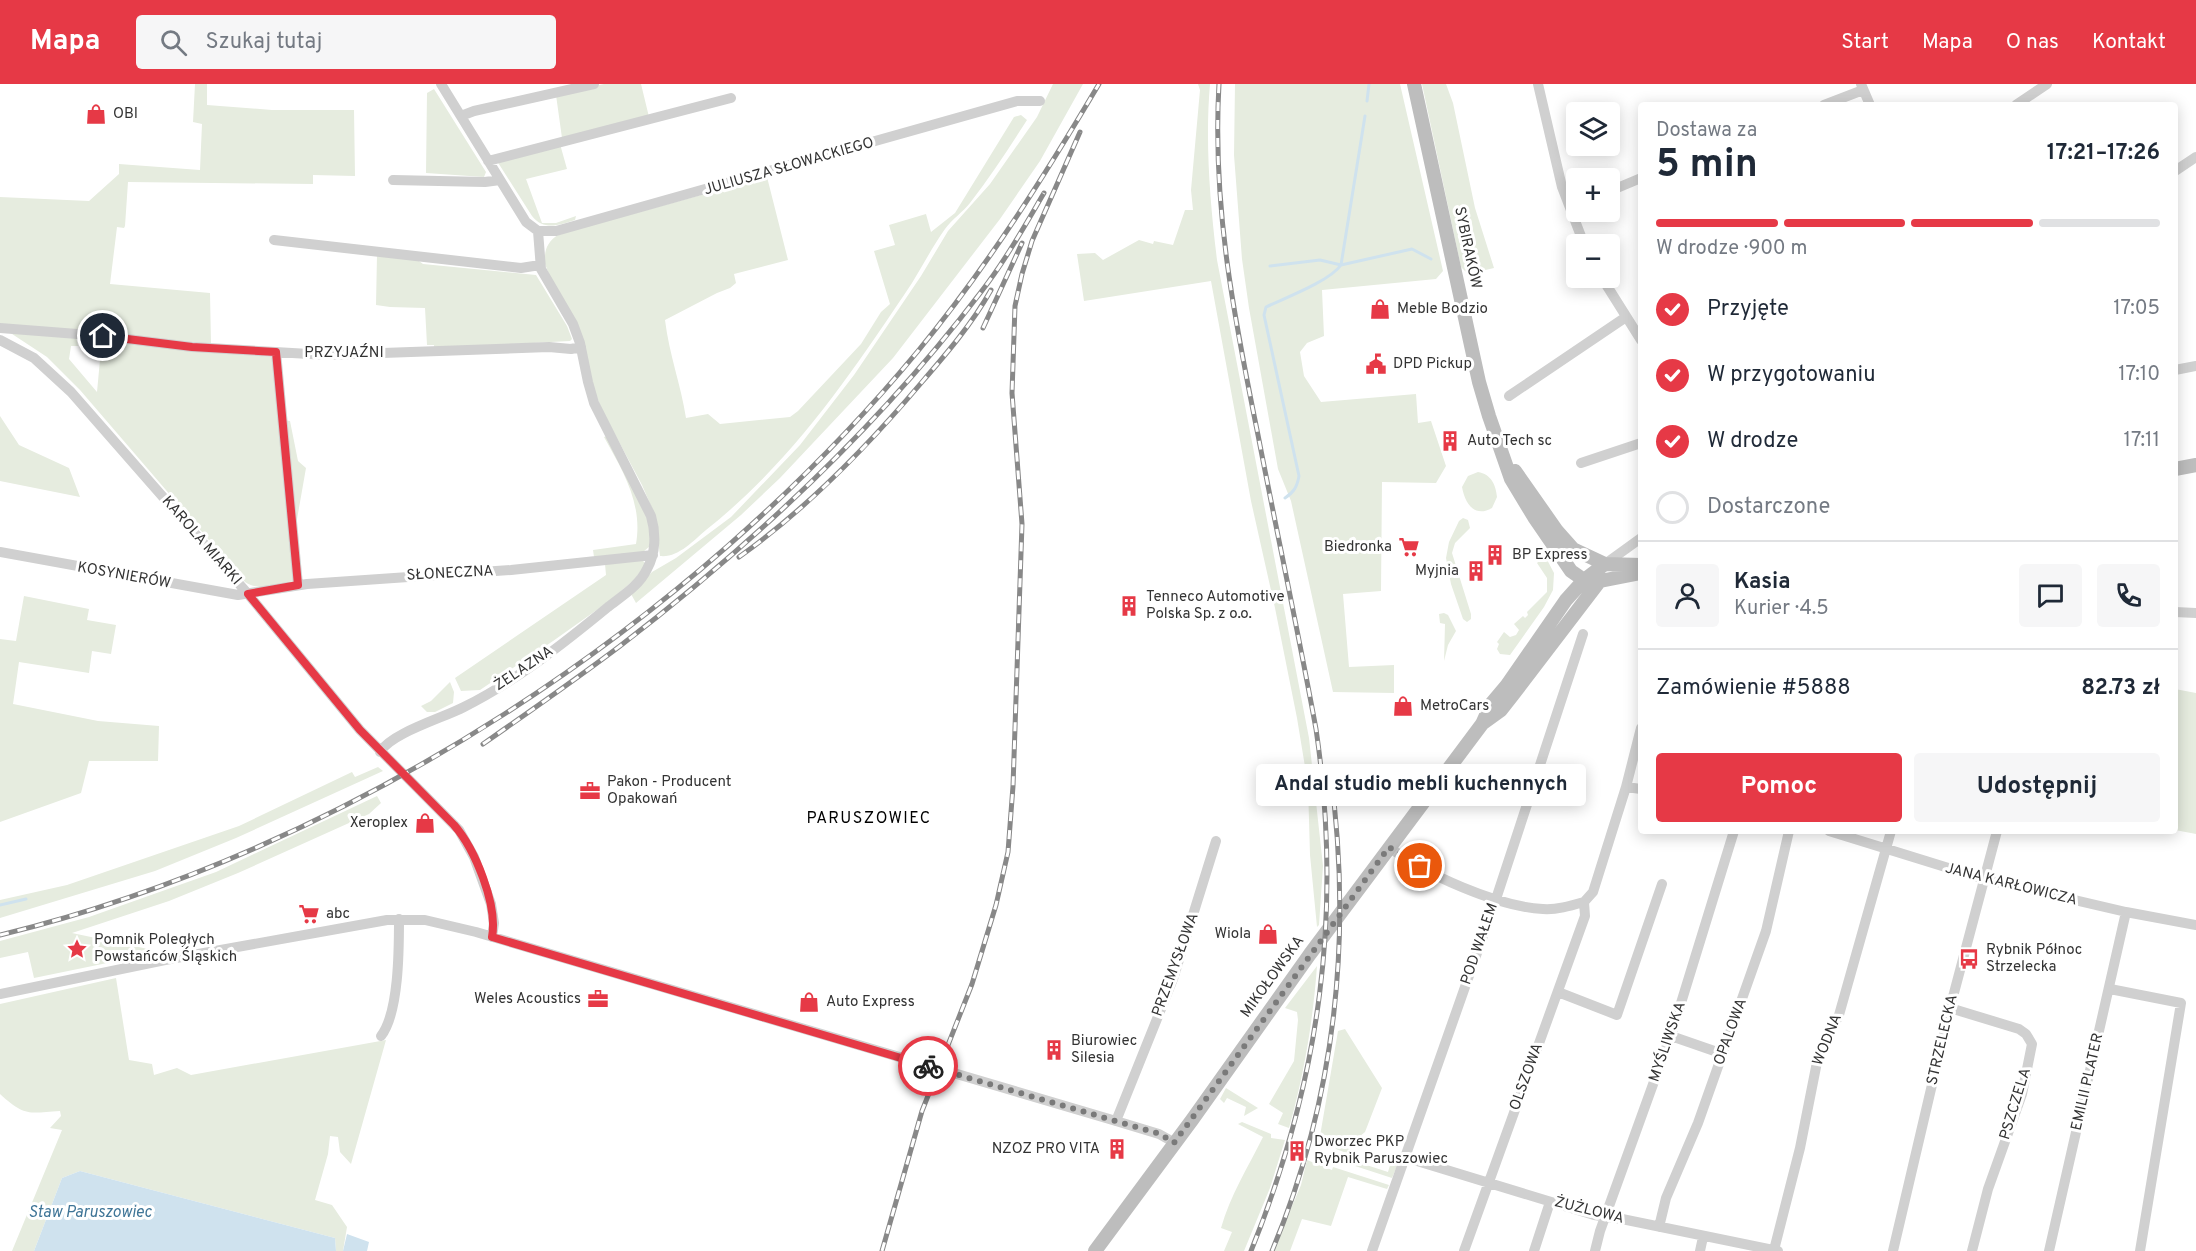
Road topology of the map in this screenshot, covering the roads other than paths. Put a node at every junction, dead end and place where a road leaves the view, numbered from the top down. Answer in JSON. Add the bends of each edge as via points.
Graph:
{"nodes":[{"id":1,"x":441,"y":84,"type":"edge"},
{"id":2,"x":594,"y":84,"type":"edge"},
{"id":3,"x":1414,"y":84,"type":"edge"},
{"id":4,"x":1538,"y":84,"type":"edge"},
{"id":5,"x":2047,"y":84,"type":"edge"},
{"id":6,"x":1862,"y":87,"type":"edge"},
{"id":7,"x":731,"y":98,"type":"dead end"},
{"id":8,"x":1040,"y":101,"type":"dead end"},
{"id":9,"x":1830,"y":102,"type":"edge"},
{"id":10,"x":1869,"y":102,"type":"edge"},
{"id":11,"x":2020,"y":102,"type":"edge"},
{"id":12,"x":460,"y":116,"type":"junction"},
{"id":13,"x":2196,"y":156,"type":"edge"},
{"id":14,"x":488,"y":161,"type":"junction"},
{"id":15,"x":2178,"y":169,"type":"edge"},
{"id":16,"x":1638,"y":179,"type":"edge"},
{"id":17,"x":393,"y":180,"type":"dead end"},
{"id":18,"x":500,"y":180,"type":"junction"},
{"id":19,"x":1620,"y":187,"type":"edge"},
{"id":20,"x":1566,"y":189,"type":"edge"},
{"id":21,"x":538,"y":231,"type":"junction"},
{"id":22,"x":274,"y":240,"type":"dead end"},
{"id":23,"x":540,"y":265,"type":"junction"},
{"id":24,"x":1608,"y":288,"type":"edge"},
{"id":25,"x":1626,"y":317,"type":"junction"},
{"id":26,"x":1637,"y":327,"type":"edge"},
{"id":27,"x":0,"y":328,"type":"edge"},
{"id":28,"x":0,"y":340,"type":"edge"},
{"id":29,"x":581,"y":347,"type":"junction"},
{"id":30,"x":276,"y":352,"type":"junction"},
{"id":31,"x":2196,"y":366,"type":"edge"},
{"id":32,"x":2178,"y":369,"type":"edge"},
{"id":33,"x":1509,"y":396,"type":"dead end"},
{"id":34,"x":1638,"y":444,"type":"edge"},
{"id":35,"x":1503,"y":452,"type":"junction"},
{"id":36,"x":1581,"y":464,"type":"dead end"},
{"id":37,"x":2196,"y":465,"type":"edge"},
{"id":38,"x":2178,"y":468,"type":"edge"},
{"id":39,"x":1638,"y":540,"type":"edge"},
{"id":40,"x":0,"y":552,"type":"edge"},
{"id":41,"x":652,"y":559,"type":"junction"},
{"id":42,"x":1605,"y":564,"type":"junction"},
{"id":43,"x":1638,"y":565,"type":"edge"},
{"id":44,"x":1638,"y":574,"type":"edge"},
{"id":45,"x":1584,"y":580,"type":"junction"},
{"id":46,"x":1599,"y":582,"type":"junction"},
{"id":47,"x":298,"y":585,"type":"junction"},
{"id":48,"x":248,"y":594,"type":"junction"},
{"id":49,"x":2178,"y":612,"type":"edge"},
{"id":50,"x":2196,"y":613,"type":"edge"},
{"id":51,"x":1583,"y":634,"type":"dead end"},
{"id":52,"x":1482,"y":724,"type":"junction"},
{"id":53,"x":1638,"y":740,"type":"edge"},
{"id":54,"x":380,"y":752,"type":"junction"},
{"id":55,"x":1626,"y":787,"type":"junction"},
{"id":56,"x":1638,"y":789,"type":"edge"},
{"id":57,"x":1733,"y":834,"type":"edge"},
{"id":58,"x":1788,"y":834,"type":"edge"},
{"id":59,"x":1838,"y":834,"type":"edge"},
{"id":60,"x":1890,"y":834,"type":"edge"},
{"id":61,"x":1996,"y":834,"type":"edge"},
{"id":62,"x":1216,"y":840,"type":"dead end"},
{"id":63,"x":1389,"y":847,"type":"junction"},
{"id":64,"x":1886,"y":850,"type":"junction"},
{"id":65,"x":1984,"y":879,"type":"junction"},
{"id":66,"x":1662,"y":884,"type":"dead end"},
{"id":67,"x":1496,"y":899,"type":"junction"},
{"id":68,"x":1584,"y":902,"type":"junction"},
{"id":69,"x":2126,"y":912,"type":"junction"},
{"id":70,"x":399,"y":919,"type":"junction"},
{"id":71,"x":2196,"y":925,"type":"edge"},
{"id":72,"x":492,"y":937,"type":"junction"},
{"id":73,"x":2110,"y":989,"type":"junction"},
{"id":74,"x":1558,"y":992,"type":"junction"},
{"id":75,"x":0,"y":994,"type":"edge"},
{"id":76,"x":1950,"y":1008,"type":"junction"},
{"id":77,"x":381,"y":1036,"type":"dead end"},
{"id":78,"x":1671,"y":1036,"type":"junction"},
{"id":79,"x":1723,"y":1054,"type":"junction"},
{"id":80,"x":1116,"y":1120,"type":"junction"},
{"id":81,"x":1174,"y":1143,"type":"junction"},
{"id":82,"x":1404,"y":1157,"type":"junction"},
{"id":83,"x":1488,"y":1183,"type":"junction"},
{"id":84,"x":1550,"y":1202,"type":"junction"},
{"id":85,"x":1606,"y":1217,"type":"junction"},
{"id":86,"x":1659,"y":1227,"type":"junction"},
{"id":87,"x":1703,"y":1237,"type":"junction"},
{"id":88,"x":1743,"y":1248,"type":"edge"},
{"id":89,"x":1095,"y":1251,"type":"edge"},
{"id":90,"x":1372,"y":1251,"type":"edge"},
{"id":91,"x":1464,"y":1251,"type":"edge"},
{"id":92,"x":1534,"y":1251,"type":"edge"},
{"id":93,"x":1595,"y":1251,"type":"edge"},
{"id":94,"x":1700,"y":1251,"type":"edge"},
{"id":95,"x":1776,"y":1251,"type":"edge"},
{"id":96,"x":1893,"y":1251,"type":"edge"},
{"id":97,"x":1971,"y":1251,"type":"edge"},
{"id":98,"x":2049,"y":1251,"type":"edge"},
{"id":99,"x":2140,"y":1251,"type":"edge"}],
"edges":[{"from":1,"to":12,"type":"street"},
{"from":2,"to":12,"type":"street"},
{"from":3,"to":35,"type":"main road","name":"SYBIRAKÓW","via":[[1479,382]]},
{"from":4,"to":20,"type":"street","via":[[1553,155]]},
{"from":5,"to":11,"type":"street"},
{"from":6,"to":9,"type":"street"},
{"from":6,"to":10,"type":"street"},
{"from":7,"to":14,"type":"street"},
{"from":8,"to":21,"type":"street","name":"JULIUSZA SŁOWACKIEGO","via":[[1017,101],[556,231]]},
{"from":12,"to":14,"type":"street"},
{"from":13,"to":15,"type":"street"},
{"from":14,"to":18,"type":"street"},
{"from":16,"to":19,"type":"street"},
{"from":17,"to":18,"type":"street"},
{"from":18,"to":21,"type":"street","via":[[526,222]]},
{"from":21,"to":23,"type":"street"},
{"from":22,"to":23,"type":"street","via":[[521,268]]},
{"from":23,"to":29,"type":"street","via":[[568,314]]},
{"from":24,"to":25,"type":"street"},
{"from":25,"to":26,"type":"street"},
{"from":25,"to":33,"type":"street"},
{"from":27,"to":30,"type":"street","name":"PRZYJAŹNI"},
{"from":28,"to":48,"type":"street","name":"KAROLA MIARKI","via":[[34,358],[63,384]]},
{"from":29,"to":30,"type":"street","name":"PRZYJAŹNI","via":[[345,355]]},
{"from":29,"to":41,"type":"street","via":[[594,403],[651,516]]},
{"from":30,"to":47,"type":"street"},
{"from":31,"to":32,"type":"street"},
{"from":34,"to":36,"type":"street"},
{"from":35,"to":42,"type":"main road","name":"SYBIRAKÓW","via":[[1563,539]]},
{"from":35,"to":45,"type":"main road","name":"SYBIRAKÓW","via":[[1511,479],[1533,518],[1567,567]]},
{"from":37,"to":38,"type":"main road"},
{"from":39,"to":42,"type":"street","name":"MIKOŁOWSKA"},
{"from":40,"to":48,"type":"street","name":"KOSYNIERÓW","via":[[213,592]]},
{"from":41,"to":47,"type":"street","name":"SŁONECZNA"},
{"from":41,"to":54,"type":"street","name":"ŻELAZNA","via":[[635,585],[582,628],[470,704],[392,739]]},
{"from":42,"to":43,"type":"main road"},
{"from":42,"to":45,"type":"main road","name":"MIKOŁOWSKA"},
{"from":42,"to":46,"type":"main road","name":"MIKOŁOWSKA"},
{"from":44,"to":46,"type":"main road"},
{"from":45,"to":46,"type":"main road"},
{"from":45,"to":52,"type":"main road","name":"MIKOŁOWSKA","via":[[1491,704]]},
{"from":46,"to":52,"type":"main road","name":"MIKOŁOWSKA","via":[[1507,703]]},
{"from":47,"to":48,"type":"street","name":"SŁONECZNA"},
{"from":48,"to":54,"type":"street","name":"KAROLA MIARKI"},
{"from":49,"to":50,"type":"street"},
{"from":51,"to":67,"type":"street","name":"POD WAŁEM"},
{"from":52,"to":63,"type":"main road","name":"MIKOŁOWSKA"},
{"from":53,"to":55,"type":"street","name":"OLSZOWA"},
{"from":54,"to":72,"type":"street","name":"KAROLA MIARKI","via":[[467,842],[494,913]]},
{"from":55,"to":56,"type":"street"},
{"from":55,"to":68,"type":"street","name":"OLSZOWA","via":[[1593,892]]},
{"from":57,"to":78,"type":"street","name":"MYŚLIWSKA"},
{"from":58,"to":79,"type":"street","name":"OPALOWA","via":[[1766,931]]},
{"from":59,"to":64,"type":"street","name":"JANA KARŁOWICZA"},
{"from":60,"to":64,"type":"street","name":"WODNA"},
{"from":61,"to":65,"type":"street","name":"STRZELECKA"},
{"from":62,"to":80,"type":"street","name":"PRZEMYSŁOWA","via":[[1173,979]]},
{"from":63,"to":67,"type":"street","via":[[1465,888]]},
{"from":63,"to":81,"type":"main road","name":"MIKOŁOWSKA"},
{"from":64,"to":65,"type":"street","name":"JANA KARŁOWICZA"},
{"from":64,"to":95,"type":"street","name":"WODNA","via":[[1839,1015],[1818,1057]]},
{"from":65,"to":69,"type":"street","name":"JANA KARŁOWICZA"},
{"from":65,"to":76,"type":"street","name":"STRZELECKA"},
{"from":66,"to":74,"type":"street","via":[[1617,1015]]},
{"from":67,"to":68,"type":"street","via":[[1544,909]]},
{"from":67,"to":82,"type":"street","name":"POD WAŁEM"},
{"from":68,"to":74,"type":"street","name":"OLSZOWA","via":[[1585,916]]},
{"from":69,"to":71,"type":"street","name":"JANA KARŁOWICZA"},
{"from":69,"to":73,"type":"street","name":"EMILII PLATER"},
{"from":70,"to":72,"type":"street","via":[[438,922]]},
{"from":70,"to":75,"type":"street"},
{"from":70,"to":77,"type":"street","via":[[399,968],[388,1028]]},
{"from":72,"to":80,"type":"street"},
{"from":73,"to":98,"type":"street","name":"EMILII PLATER"},
{"from":73,"to":99,"type":"street","via":[[2181,1003]]},
{"from":74,"to":83,"type":"street","name":"OLSZOWA"},
{"from":76,"to":96,"type":"street","name":"STRZELECKA"},
{"from":76,"to":97,"type":"street","name":"PSZCZELA","via":[[2011,1026],[2026,1034],[2032,1044],[2022,1094]]},
{"from":78,"to":79,"type":"street"},
{"from":78,"to":85,"type":"street","name":"MYŚLIWSKA"},
{"from":79,"to":86,"type":"street","name":"OPALOWA","via":[[1666,1198]]},
{"from":80,"to":81,"type":"street","via":[[1160,1134]]},
{"from":81,"to":89,"type":"main road","name":"MIKOŁOWSKA"},
{"from":82,"to":83,"type":"street","name":"ŻUŻLOWA"},
{"from":82,"to":90,"type":"street","name":"POD WAŁEM"},
{"from":83,"to":84,"type":"street","name":"ŻUŻLOWA"},
{"from":83,"to":91,"type":"street","name":"OLSZOWA"},
{"from":84,"to":85,"type":"street","name":"ŻUŻLOWA"},
{"from":84,"to":92,"type":"street"},
{"from":85,"to":86,"type":"street","name":"ŻUŻLOWA"},
{"from":85,"to":93,"type":"street","name":"MYŚLIWSKA"},
{"from":86,"to":87,"type":"street","name":"ŻUŻLOWA"},
{"from":87,"to":88,"type":"street","name":"ŻUŻLOWA"},
{"from":87,"to":94,"type":"street"},
{"from":88,"to":95,"type":"street","name":"ŻUŻLOWA"}]}
